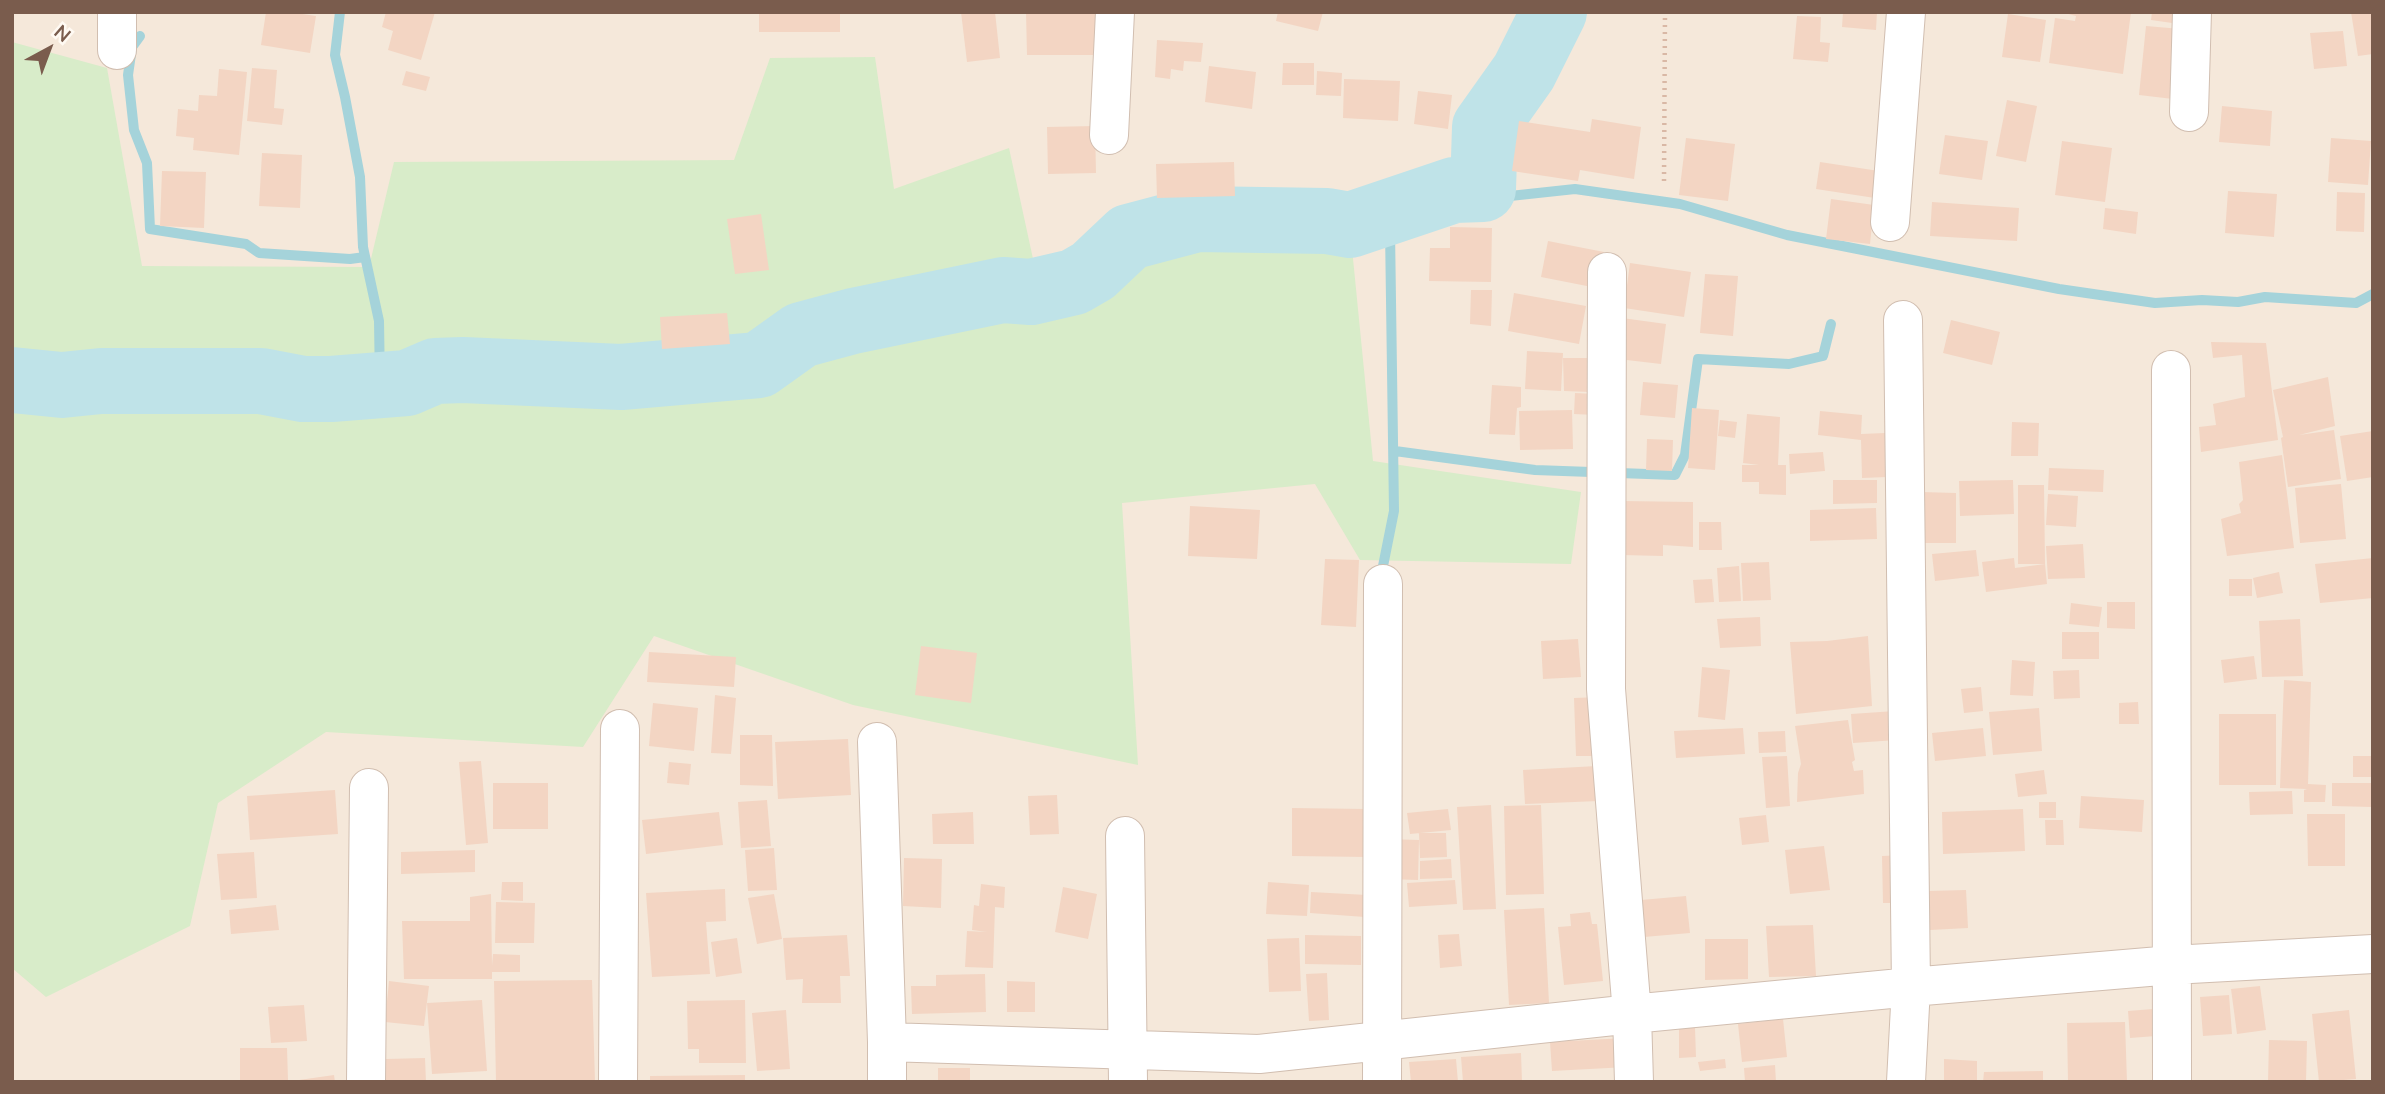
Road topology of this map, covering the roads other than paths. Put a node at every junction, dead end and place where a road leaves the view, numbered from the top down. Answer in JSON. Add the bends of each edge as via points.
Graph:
{"nodes":[{"id":1,"x":117,"y":12,"type":"edge"},
{"id":2,"x":1115,"y":12,"type":"edge"},
{"id":3,"x":1906,"y":12,"type":"edge"},
{"id":4,"x":2192,"y":12,"type":"edge"},
{"id":5,"x":117,"y":50,"type":"dead end"},
{"id":6,"x":2189,"y":112,"type":"dead end"},
{"id":7,"x":1109,"y":135,"type":"dead end"},
{"id":8,"x":1890,"y":222,"type":"dead end"},
{"id":9,"x":1607,"y":272,"type":"dead end"},
{"id":10,"x":1903,"y":320,"type":"dead end"},
{"id":11,"x":2171,"y":370,"type":"dead end"},
{"id":12,"x":1382,"y":584,"type":"dead end"},
{"id":13,"x":620,"y":729,"type":"dead end"},
{"id":14,"x":877,"y":742,"type":"dead end"},
{"id":15,"x":369,"y":788,"type":"dead end"},
{"id":16,"x":1125,"y":836,"type":"dead end"},
{"id":17,"x":2373,"y":954,"type":"edge"},
{"id":18,"x":2172,"y":965,"type":"junction"},
{"id":19,"x":1911,"y":988,"type":"junction"},
{"id":20,"x":1632,"y":1014,"type":"junction"},
{"id":21,"x":887,"y":1042,"type":"junction"},
{"id":22,"x":1382,"y":1042,"type":"junction"},
{"id":23,"x":1128,"y":1066,"type":"edge"},
{"id":24,"x":366,"y":1082,"type":"edge"},
{"id":25,"x":618,"y":1082,"type":"edge"},
{"id":26,"x":887,"y":1082,"type":"edge"},
{"id":27,"x":1382,"y":1082,"type":"edge"},
{"id":28,"x":1634,"y":1082,"type":"edge"},
{"id":29,"x":1906,"y":1082,"type":"edge"},
{"id":30,"x":2172,"y":1082,"type":"edge"}],
"edges":[{"from":1,"to":5,"type":"street"},
{"from":2,"to":7,"type":"street"},
{"from":3,"to":8,"type":"street"},
{"from":4,"to":6,"type":"street"},
{"from":9,"to":20,"type":"street","via":[[1606,689]]},
{"from":10,"to":19,"type":"street"},
{"from":11,"to":18,"type":"street"},
{"from":12,"to":22,"type":"street"},
{"from":13,"to":25,"type":"street"},
{"from":14,"to":21,"type":"street"},
{"from":15,"to":24,"type":"street"},
{"from":16,"to":23,"type":"street"},
{"from":17,"to":18,"type":"street"},
{"from":18,"to":19,"type":"street"},
{"from":18,"to":30,"type":"street"},
{"from":19,"to":20,"type":"street"},
{"from":19,"to":29,"type":"street"},
{"from":20,"to":22,"type":"street"},
{"from":20,"to":28,"type":"street"},
{"from":21,"to":23,"type":"street"},
{"from":21,"to":26,"type":"street"},
{"from":22,"to":23,"type":"street"},
{"from":22,"to":27,"type":"street"}]}
